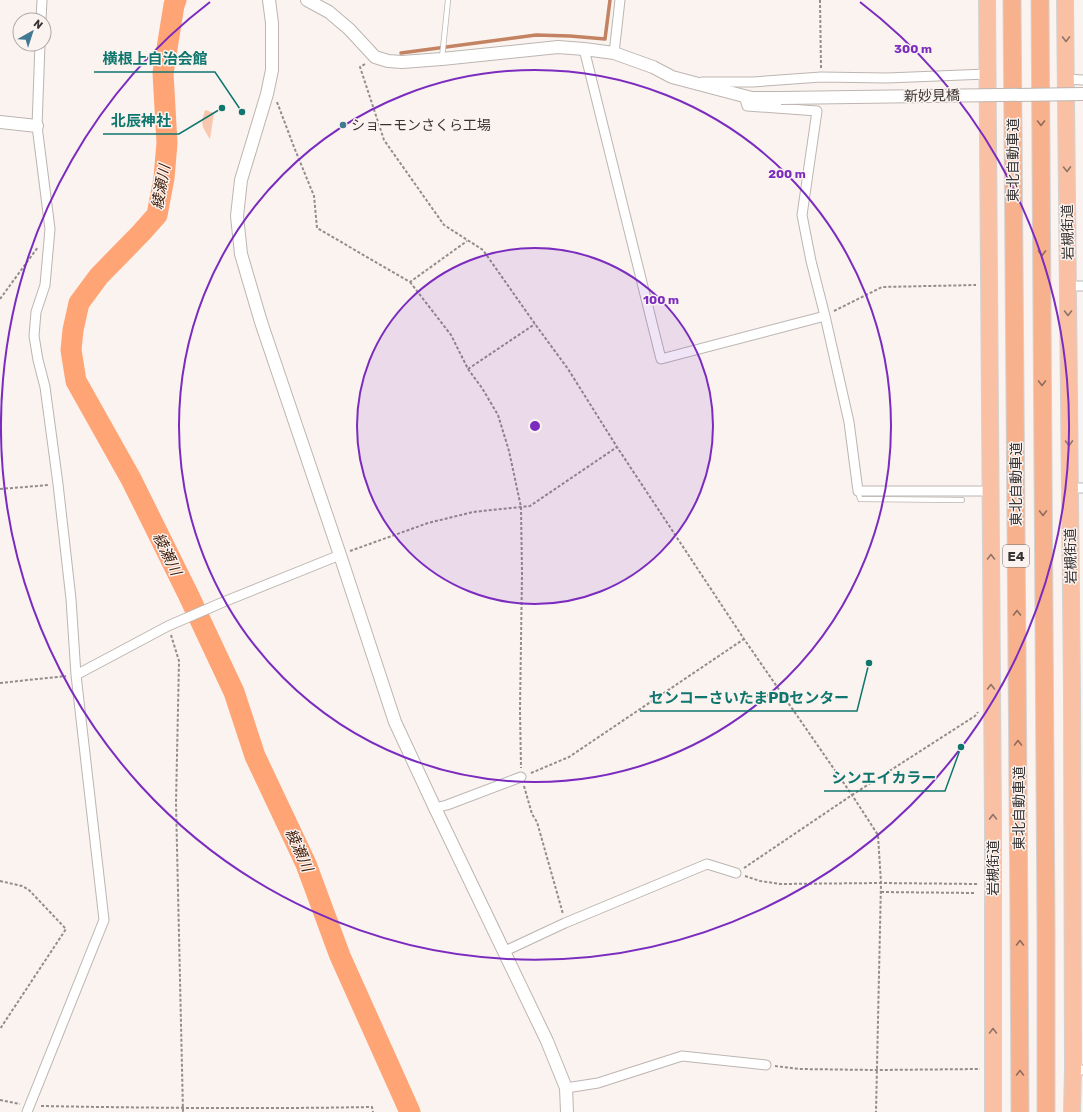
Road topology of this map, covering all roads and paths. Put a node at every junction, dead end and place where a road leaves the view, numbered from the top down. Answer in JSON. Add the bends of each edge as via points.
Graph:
{"nodes":[{"id":1,"x":42,"y":0,"type":"edge"},
{"id":2,"x":269,"y":0,"type":"edge"},
{"id":3,"x":307,"y":0,"type":"edge"},
{"id":4,"x":448,"y":0,"type":"edge"},
{"id":5,"x":620,"y":0,"type":"edge"},
{"id":6,"x":820,"y":0,"type":"edge"},
{"id":7,"x":987,"y":0,"type":"edge"},
{"id":8,"x":1012,"y":0,"type":"edge"},
{"id":9,"x":1040,"y":0,"type":"edge"},
{"id":10,"x":1066,"y":0,"type":"edge"},
{"id":11,"x":41,"y":12,"type":"edge"},
{"id":12,"x":584,"y":48,"type":"junction"},
{"id":13,"x":40,"y":52,"type":"edge"},
{"id":14,"x":614,"y":53,"type":"junction"},
{"id":15,"x":375,"y":58,"type":"junction"},
{"id":16,"x":442,"y":59,"type":"junction"},
{"id":17,"x":987,"y":74,"type":"junction"},
{"id":18,"x":821,"y":77,"type":"junction"},
{"id":19,"x":1066,"y":79,"type":"junction"},
{"id":20,"x":1083,"y":80,"type":"edge"},
{"id":21,"x":689,"y":82,"type":"junction"},
{"id":22,"x":267,"y":94,"type":"junction"},
{"id":23,"x":1083,"y":94,"type":"edge"},
{"id":24,"x":744,"y":96,"type":"junction"},
{"id":25,"x":0,"y":122,"type":"edge"},
{"id":26,"x":37,"y":126,"type":"junction"},
{"id":27,"x":50,"y":229,"type":"junction"},
{"id":28,"x":468,"y":241,"type":"junction"},
{"id":29,"x":410,"y":282,"type":"junction"},
{"id":30,"x":989,"y":285,"type":"junction"},
{"id":31,"x":1076,"y":286,"type":"edge"},
{"id":32,"x":0,"y":299,"type":"edge"},
{"id":33,"x":825,"y":316,"type":"junction"},
{"id":34,"x":535,"y":324,"type":"junction"},
{"id":35,"x":468,"y":369,"type":"junction"},
{"id":36,"x":617,"y":447,"type":"junction"},
{"id":37,"x":58,"y":484,"type":"junction"},
{"id":38,"x":1076,"y":488,"type":"edge"},
{"id":39,"x":0,"y":489,"type":"edge"},
{"id":40,"x":858,"y":490,"type":"junction"},
{"id":41,"x":990,"y":491,"type":"junction"},
{"id":42,"x":962,"y":500,"type":"dead end"},
{"id":43,"x":521,"y":507,"type":"junction"},
{"id":44,"x":340,"y":555,"type":"junction"},
{"id":45,"x":168,"y":626,"type":"junction"},
{"id":46,"x":744,"y":639,"type":"junction"},
{"id":47,"x":76,"y":675,"type":"junction"},
{"id":48,"x":0,"y":683,"type":"edge"},
{"id":49,"x":992,"y":698,"type":"junction"},
{"id":50,"x":521,"y":777,"type":"junction"},
{"id":51,"x":852,"y":795,"type":"junction"},
{"id":52,"x":435,"y":808,"type":"junction"},
{"id":53,"x":736,"y":873,"type":"junction"},
{"id":54,"x":0,"y":881,"type":"edge"},
{"id":55,"x":881,"y":883,"type":"junction"},
{"id":56,"x":993,"y":884,"type":"junction"},
{"id":57,"x":880,"y":892,"type":"junction"},
{"id":58,"x":974,"y":893,"type":"dead end"},
{"id":59,"x":565,"y":923,"type":"junction"},
{"id":60,"x":504,"y":951,"type":"junction"},
{"id":61,"x":0,"y":1029,"type":"edge"},
{"id":62,"x":766,"y":1065,"type":"joint"},
{"id":63,"x":993,"y":1068,"type":"junction"},
{"id":64,"x":877,"y":1070,"type":"junction"},
{"id":65,"x":1078,"y":1070,"type":"edge"},
{"id":66,"x":566,"y":1088,"type":"junction"},
{"id":67,"x":0,"y":1100,"type":"edge"},
{"id":68,"x":183,"y":1108,"type":"junction"},
{"id":69,"x":28,"y":1109,"type":"edge"},
{"id":70,"x":283,"y":1110,"type":"edge"},
{"id":71,"x":183,"y":1112,"type":"edge"},
{"id":72,"x":373,"y":1112,"type":"edge"},
{"id":73,"x":567,"y":1112,"type":"edge"},
{"id":74,"x":876,"y":1112,"type":"edge"},
{"id":75,"x":993,"y":1112,"type":"edge"},
{"id":76,"x":1020,"y":1112,"type":"edge"},
{"id":77,"x":1046,"y":1112,"type":"edge"},
{"id":78,"x":1072,"y":1112,"type":"edge"}],
"edges":[{"from":1,"to":11,"type":"street"},
{"from":2,"to":22,"type":"street","via":[[272,23],[272,70]]},
{"from":3,"to":15,"type":"street","via":[[329,12],[349,29]]},
{"from":4,"to":16,"type":"lane"},
{"from":5,"to":14,"type":"street"},
{"from":6,"to":18,"type":"path"},
{"from":7,"to":17,"type":"highway","name":"岩槻街道"},
{"from":76,"to":8,"type":"highway","name":"東北自動車道","number":"E4","one_way":true},
{"from":9,"to":77,"type":"highway","name":"東北自動車道","number":"E4","one_way":true},
{"from":10,"to":19,"type":"highway","name":"岩槻街道","one_way":true},
{"from":12,"to":14,"type":"street","name":"新妙見橋"},
{"from":12,"to":16,"type":"street","name":"新妙見橋","via":[[558,47]]},
{"from":12,"to":33,"type":"street","via":[[661,359]]},
{"from":13,"to":26,"type":"street"},
{"from":14,"to":21,"type":"street","name":"新妙見橋"},
{"from":15,"to":16,"type":"street","name":"新妙見橋","via":[[402,62]]},
{"from":15,"to":28,"type":"path","via":[[360,66],[384,140],[444,225]]},
{"from":17,"to":18,"type":"street","via":[[887,78]]},
{"from":17,"to":30,"type":"highway","name":"岩槻街道"},
{"from":18,"to":21,"type":"street","via":[[754,82]]},
{"from":19,"to":20,"type":"street"},
{"from":19,"to":31,"type":"highway","name":"岩槻街道","one_way":true},
{"from":21,"to":24,"type":"street","name":"新妙見橋"},
{"from":22,"to":29,"type":"path","via":[[277,101],[314,196],[317,228]]},
{"from":22,"to":44,"type":"street","via":[[241,180],[237,216],[241,254],[261,322]]},
{"from":23,"to":24,"type":"street","name":"新妙見橋","bridge":true,"via":[[781,98]]},
{"from":24,"to":33,"type":"street","via":[[747,106],[817,111],[802,215]]},
{"from":25,"to":26,"type":"street"},
{"from":26,"to":27,"type":"street"},
{"from":27,"to":32,"type":"path"},
{"from":27,"to":37,"type":"street","via":[[45,285],[36,312],[34,336],[45,387]]},
{"from":28,"to":29,"type":"path"},
{"from":28,"to":34,"type":"path","via":[[483,250]]},
{"from":29,"to":35,"type":"path","via":[[451,335]]},
{"from":30,"to":33,"type":"path","via":[[882,287]]},
{"from":30,"to":41,"type":"highway","name":"岩槻街道"},
{"from":31,"to":38,"type":"highway","name":"岩槻街道","one_way":true},
{"from":33,"to":40,"type":"street","via":[[849,422]]},
{"from":34,"to":35,"type":"path"},
{"from":34,"to":36,"type":"path","via":[[568,369]]},
{"from":35,"to":43,"type":"path","via":[[498,415]]},
{"from":36,"to":43,"type":"path","via":[[530,506]]},
{"from":36,"to":46,"type":"path"},
{"from":37,"to":39,"type":"path"},
{"from":37,"to":47,"type":"street","via":[[71,599]]},
{"from":38,"to":65,"type":"highway","name":"岩槻街道","via":[[1072,694]]},
{"from":40,"to":41,"type":"street"},
{"from":40,"to":42,"type":"lane","via":[[860,499]]},
{"from":49,"to":41,"type":"highway","name":"岩槻街道","one_way":true},
{"from":43,"to":44,"type":"path","via":[[472,512],[428,523]]},
{"from":43,"to":50,"type":"path"},
{"from":44,"to":45,"type":"street"},
{"from":44,"to":52,"type":"street","via":[[395,722]]},
{"from":45,"to":47,"type":"street"},
{"from":45,"to":68,"type":"path","via":[[179,661],[176,803]]},
{"from":46,"to":50,"type":"path","via":[[569,757]]},
{"from":46,"to":51,"type":"path"},
{"from":47,"to":48,"type":"path"},
{"from":47,"to":69,"type":"street","via":[[104,920]]},
{"from":49,"to":51,"type":"path","via":[[975,716]]},
{"from":56,"to":49,"type":"highway","name":"岩槻街道","one_way":true},
{"from":50,"to":52,"type":"street"},
{"from":50,"to":59,"type":"path","via":[[532,814],[537,822]]},
{"from":51,"to":53,"type":"path"},
{"from":51,"to":55,"type":"path","via":[[878,835]]},
{"from":52,"to":60,"type":"street"},
{"from":53,"to":55,"type":"path","via":[[780,884]]},
{"from":53,"to":59,"type":"street","via":[[707,864]]},
{"from":54,"to":61,"type":"path","via":[[29,890],[66,929]]},
{"from":55,"to":56,"type":"path"},
{"from":55,"to":57,"type":"path"},
{"from":63,"to":56,"type":"highway","name":"岩槻街道","one_way":true},
{"from":57,"to":58,"type":"path"},
{"from":57,"to":64,"type":"path"},
{"from":59,"to":60,"type":"street"},
{"from":60,"to":66,"type":"street"},
{"from":62,"to":64,"type":"path","via":[[799,1069]]},
{"from":62,"to":66,"type":"street","via":[[682,1056],[598,1082]]},
{"from":63,"to":64,"type":"path"},
{"from":63,"to":75,"type":"highway","name":"岩槻街道"},
{"from":64,"to":74,"type":"path"},
{"from":65,"to":78,"type":"highway","name":"岩槻街道"},
{"from":66,"to":73,"type":"street"},
{"from":67,"to":69,"type":"path"},
{"from":68,"to":69,"type":"path"},
{"from":68,"to":70,"type":"path"},
{"from":68,"to":71,"type":"path"},
{"from":70,"to":72,"type":"path","via":[[372,1107]]}]}
